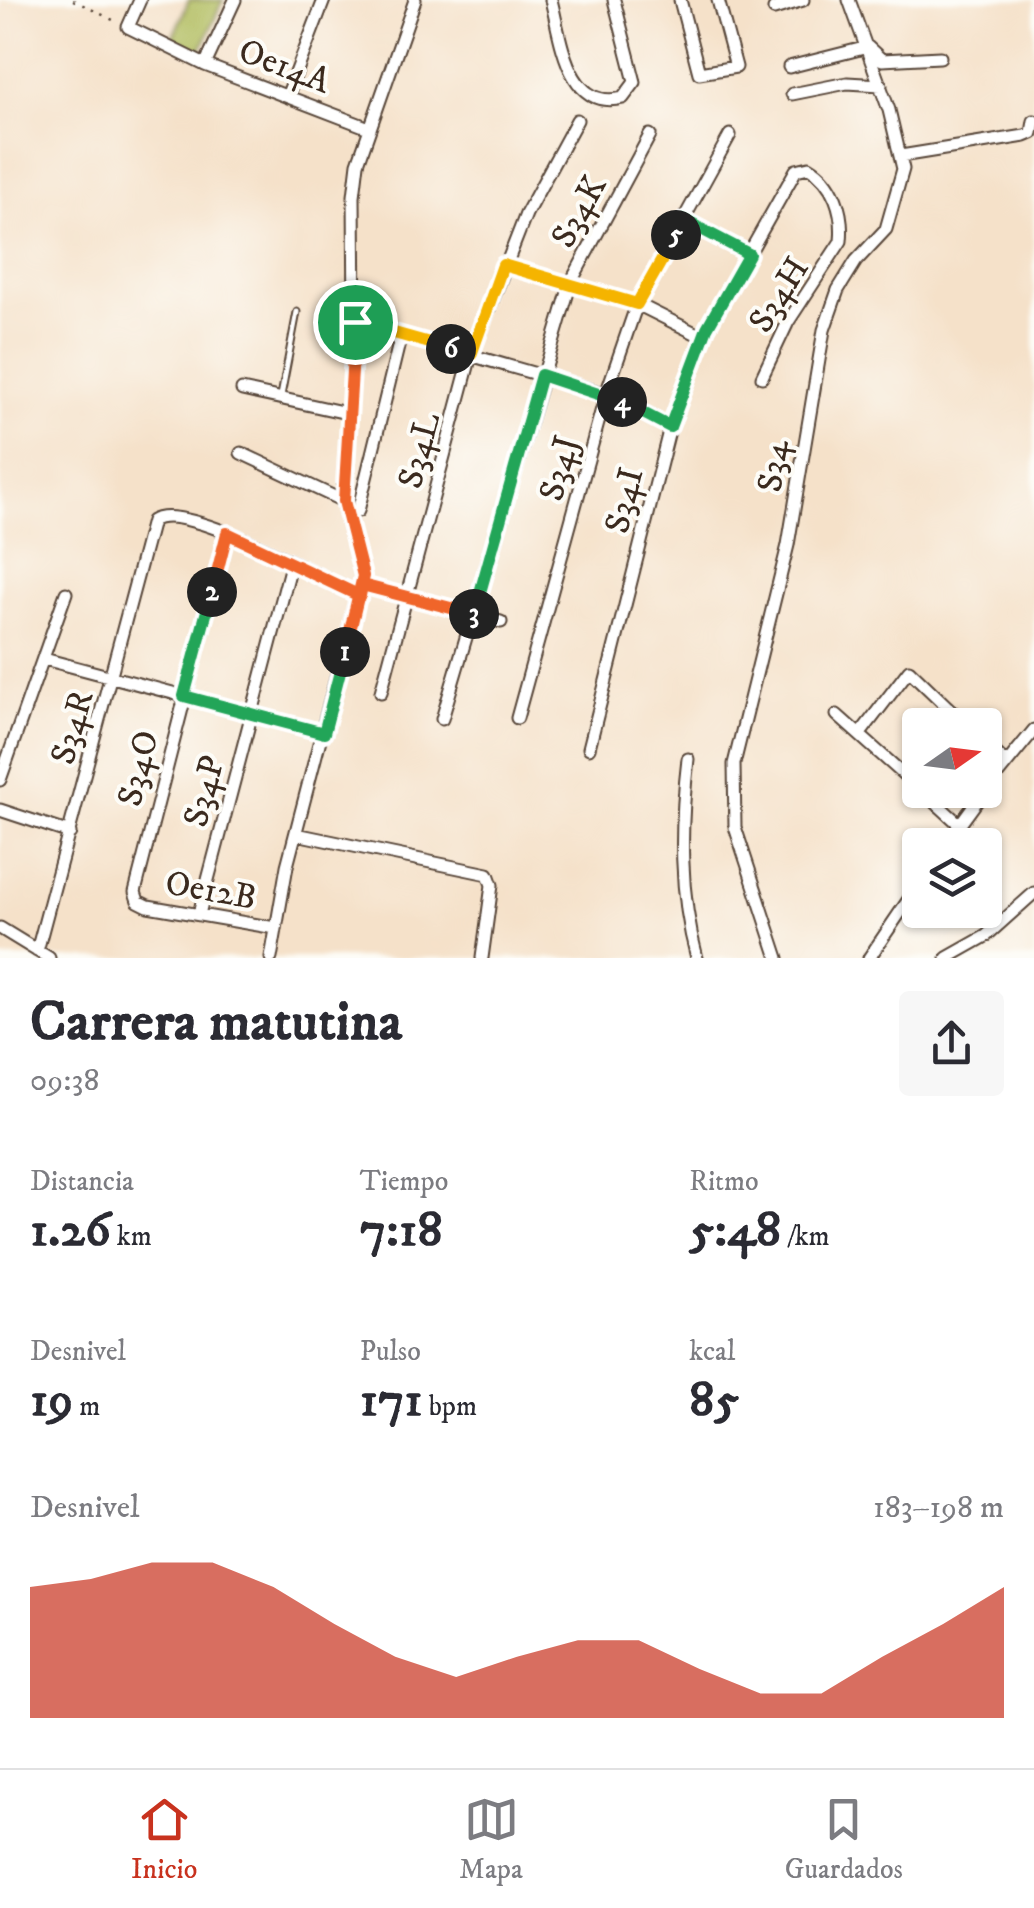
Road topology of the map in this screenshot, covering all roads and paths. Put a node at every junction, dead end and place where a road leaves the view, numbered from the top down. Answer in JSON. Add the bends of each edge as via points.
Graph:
{"nodes":[{"id":1,"x":73,"y":0,"type":"edge"},
{"id":2,"x":140,"y":0,"type":"edge"},
{"id":3,"x":235,"y":0,"type":"edge"},
{"id":4,"x":324,"y":0,"type":"edge"},
{"id":5,"x":416,"y":0,"type":"edge"},
{"id":6,"x":551,"y":0,"type":"edge"},
{"id":7,"x":614,"y":0,"type":"edge"},
{"id":8,"x":680,"y":0,"type":"edge"},
{"id":9,"x":718,"y":0,"type":"edge"},
{"id":10,"x":803,"y":0,"type":"edge"},
{"id":11,"x":849,"y":0,"type":"edge"},
{"id":12,"x":774,"y":8,"type":"dead end"},
{"id":13,"x":128,"y":27,"type":"junction"},
{"id":14,"x":868,"y":47,"type":"junction"},
{"id":15,"x":940,"y":57,"type":"dead end"},
{"id":16,"x":204,"y":64,"type":"junction"},
{"id":17,"x":789,"y":67,"type":"dead end"},
{"id":18,"x":880,"y":85,"type":"junction"},
{"id":19,"x":288,"y":94,"type":"junction"},
{"id":20,"x":792,"y":94,"type":"dead end"},
{"id":21,"x":577,"y":120,"type":"dead end"},
{"id":22,"x":1034,"y":121,"type":"edge"},
{"id":23,"x":370,"y":128,"type":"junction"},
{"id":24,"x":730,"y":134,"type":"dead end"},
{"id":25,"x":650,"y":136,"type":"dead end"},
{"id":26,"x":901,"y":156,"type":"junction"},
{"id":27,"x":684,"y":220,"type":"junction"},
{"id":28,"x":840,"y":241,"type":"joint"},
{"id":29,"x":749,"y":254,"type":"junction"},
{"id":30,"x":503,"y":265,"type":"junction"},
{"id":31,"x":570,"y":282,"type":"junction"},
{"id":32,"x":637,"y":304,"type":"junction"},
{"id":33,"x":297,"y":312,"type":"dead end"},
{"id":34,"x":355,"y":322,"type":"junction"},
{"id":35,"x":401,"y":335,"type":"junction"},
{"id":36,"x":704,"y":336,"type":"junction"},
{"id":37,"x":471,"y":355,"type":"junction"},
{"id":38,"x":541,"y":375,"type":"junction"},
{"id":39,"x":762,"y":377,"type":"dead end"},
{"id":40,"x":242,"y":390,"type":"dead end"},
{"id":41,"x":606,"y":394,"type":"junction"},
{"id":42,"x":281,"y":398,"type":"junction"},
{"id":43,"x":347,"y":413,"type":"junction"},
{"id":44,"x":670,"y":427,"type":"junction"},
{"id":45,"x":241,"y":453,"type":"dead end"},
{"id":46,"x":344,"y":501,"type":"junction"},
{"id":47,"x":358,"y":511,"type":"dead end"},
{"id":48,"x":227,"y":533,"type":"junction"},
{"id":49,"x":291,"y":565,"type":"junction"},
{"id":50,"x":360,"y":591,"type":"junction"},
{"id":51,"x":66,"y":593,"type":"dead end"},
{"id":52,"x":407,"y":597,"type":"junction"},
{"id":53,"x":476,"y":614,"type":"junction"},
{"id":54,"x":502,"y":622,"type":"dead end"},
{"id":55,"x":44,"y":658,"type":"junction"},
{"id":56,"x":114,"y":676,"type":"junction"},
{"id":57,"x":381,"y":692,"type":"dead end"},
{"id":58,"x":184,"y":696,"type":"junction"},
{"id":59,"x":948,"y":708,"type":"edge"},
{"id":60,"x":252,"y":714,"type":"junction"},
{"id":61,"x":837,"y":715,"type":"dead end"},
{"id":62,"x":517,"y":718,"type":"dead end"},
{"id":63,"x":442,"y":719,"type":"dead end"},
{"id":64,"x":1034,"y":730,"type":"edge"},
{"id":65,"x":324,"y":733,"type":"junction"},
{"id":66,"x":860,"y":734,"type":"junction"},
{"id":67,"x":589,"y":748,"type":"dead end"},
{"id":68,"x":688,"y":758,"type":"dead end"},
{"id":69,"x":1002,"y":759,"type":"edge"},
{"id":70,"x":1006,"y":763,"type":"junction"},
{"id":71,"x":1002,"y":768,"type":"edge"},
{"id":72,"x":902,"y":772,"type":"edge"},
{"id":73,"x":0,"y":780,"type":"edge"},
{"id":74,"x":942,"y":808,"type":"edge"},
{"id":75,"x":971,"y":808,"type":"edge"},
{"id":76,"x":0,"y":810,"type":"edge"},
{"id":77,"x":959,"y":824,"type":"junction"},
{"id":78,"x":956,"y":828,"type":"edge"},
{"id":79,"x":70,"y":833,"type":"junction"},
{"id":80,"x":296,"y":834,"type":"junction"},
{"id":81,"x":1034,"y":893,"type":"edge"},
{"id":82,"x":138,"y":901,"type":"joint"},
{"id":83,"x":902,"y":909,"type":"edge"},
{"id":84,"x":198,"y":914,"type":"junction"},
{"id":85,"x":0,"y":928,"type":"edge"},
{"id":86,"x":275,"y":928,"type":"junction"},
{"id":87,"x":43,"y":954,"type":"edge"},
{"id":88,"x":271,"y":958,"type":"edge"},
{"id":89,"x":482,"y":958,"type":"edge"},
{"id":90,"x":697,"y":958,"type":"edge"},
{"id":91,"x":778,"y":958,"type":"edge"},
{"id":92,"x":869,"y":958,"type":"edge"},
{"id":93,"x":948,"y":958,"type":"edge"}],
"edges":[{"from":1,"to":13,"type":"path"},
{"from":2,"to":13,"type":"street"},
{"from":3,"to":16,"type":"street"},
{"from":4,"to":19,"type":"street"},
{"from":5,"to":23,"type":"street"},
{"from":6,"to":7,"type":"street","via":[[573,76],[590,96],[606,101],[622,98],[635,82]]},
{"from":8,"to":9,"type":"street","via":[[698,74],[736,67]]},
{"from":10,"to":12,"type":"street"},
{"from":11,"to":14,"type":"street","name":"S34"},
{"from":13,"to":16,"type":"street","name":"Oe14A"},
{"from":14,"to":15,"type":"street","via":[[882,60]]},
{"from":14,"to":17,"type":"street"},
{"from":14,"to":18,"type":"street","name":"S34"},
{"from":16,"to":19,"type":"street","name":"Oe14A"},
{"from":18,"to":20,"type":"street","via":[[847,82]]},
{"from":18,"to":26,"type":"street","name":"S34"},
{"from":19,"to":23,"type":"street","name":"Oe14A"},
{"from":21,"to":30,"type":"street","name":"S34L"},
{"from":22,"to":26,"type":"street","via":[[1025,136]]},
{"from":23,"to":34,"type":"street","via":[[354,196]]},
{"from":24,"to":27,"type":"street","name":"S34J"},
{"from":25,"to":31,"type":"street","name":"S34K"},
{"from":26,"to":91,"type":"street","name":"S34","via":[[892,216],[838,290],[824,330],[788,545],[734,764],[735,826]]},
{"from":27,"to":29,"type":"street"},
{"from":27,"to":32,"type":"street","name":"S34J"},
{"from":28,"to":29,"type":"street","name":"S34I","via":[[832,190],[813,169],[796,170]]},
{"from":28,"to":39,"type":"street","name":"S34H"},
{"from":29,"to":36,"type":"street","name":"S34I"},
{"from":30,"to":31,"type":"street"},
{"from":30,"to":37,"type":"street","name":"S34L"},
{"from":31,"to":32,"type":"street"},
{"from":31,"to":38,"type":"street","name":"S34K"},
{"from":32,"to":36,"type":"street"},
{"from":32,"to":41,"type":"street","name":"S34J"},
{"from":33,"to":42,"type":"lane"},
{"from":34,"to":35,"type":"street"},
{"from":34,"to":43,"type":"street"},
{"from":35,"to":37,"type":"street"},
{"from":35,"to":47,"type":"street"},
{"from":36,"to":44,"type":"street","name":"S34I"},
{"from":37,"to":38,"type":"street"},
{"from":37,"to":52,"type":"street","name":"S34L"},
{"from":38,"to":41,"type":"street"},
{"from":38,"to":53,"type":"street","name":"S34K"},
{"from":40,"to":42,"type":"street"},
{"from":41,"to":44,"type":"street"},
{"from":41,"to":62,"type":"street","name":"S34J"},
{"from":42,"to":43,"type":"street"},
{"from":43,"to":46,"type":"street"},
{"from":44,"to":67,"type":"street","name":"S34I"},
{"from":45,"to":46,"type":"street"},
{"from":46,"to":50,"type":"street","via":[[360,554]]},
{"from":48,"to":49,"type":"street"},
{"from":48,"to":56,"type":"street","name":"S34R","via":[[198,520],[156,518]]},
{"from":48,"to":58,"type":"street","name":"S34O"},
{"from":49,"to":50,"type":"street"},
{"from":49,"to":60,"type":"street","name":"S34P"},
{"from":50,"to":52,"type":"street"},
{"from":50,"to":65,"type":"street"},
{"from":51,"to":55,"type":"street"},
{"from":52,"to":53,"type":"street"},
{"from":52,"to":57,"type":"street","name":"S34L"},
{"from":53,"to":54,"type":"street"},
{"from":53,"to":63,"type":"street","name":"S34K"},
{"from":55,"to":56,"type":"street"},
{"from":55,"to":73,"type":"street"},
{"from":56,"to":58,"type":"street"},
{"from":56,"to":79,"type":"street","name":"S34R"},
{"from":58,"to":60,"type":"street"},
{"from":58,"to":82,"type":"street","name":"S34O"},
{"from":59,"to":66,"type":"street","via":[[909,670]]},
{"from":60,"to":65,"type":"street"},
{"from":60,"to":84,"type":"street","name":"S34P"},
{"from":61,"to":66,"type":"street"},
{"from":64,"to":70,"type":"street"},
{"from":65,"to":80,"type":"street"},
{"from":66,"to":72,"type":"street"},
{"from":68,"to":90,"type":"street","via":[[682,814],[686,917]]},
{"from":69,"to":70,"type":"street"},
{"from":70,"to":71,"type":"street"},
{"from":74,"to":77,"type":"street"},
{"from":75,"to":77,"type":"street"},
{"from":76,"to":79,"type":"street"},
{"from":77,"to":78,"type":"street"},
{"from":79,"to":87,"type":"street","name":"S34R"},
{"from":80,"to":86,"type":"street"},
{"from":80,"to":89,"type":"street","via":[[484,872],[492,885]]},
{"from":81,"to":93,"type":"street","via":[[986,936]]},
{"from":82,"to":84,"type":"street","name":"Oe12B"},
{"from":83,"to":92,"type":"street"},
{"from":84,"to":86,"type":"street","name":"Oe12B"},
{"from":85,"to":87,"type":"street"},
{"from":86,"to":88,"type":"street"}]}
